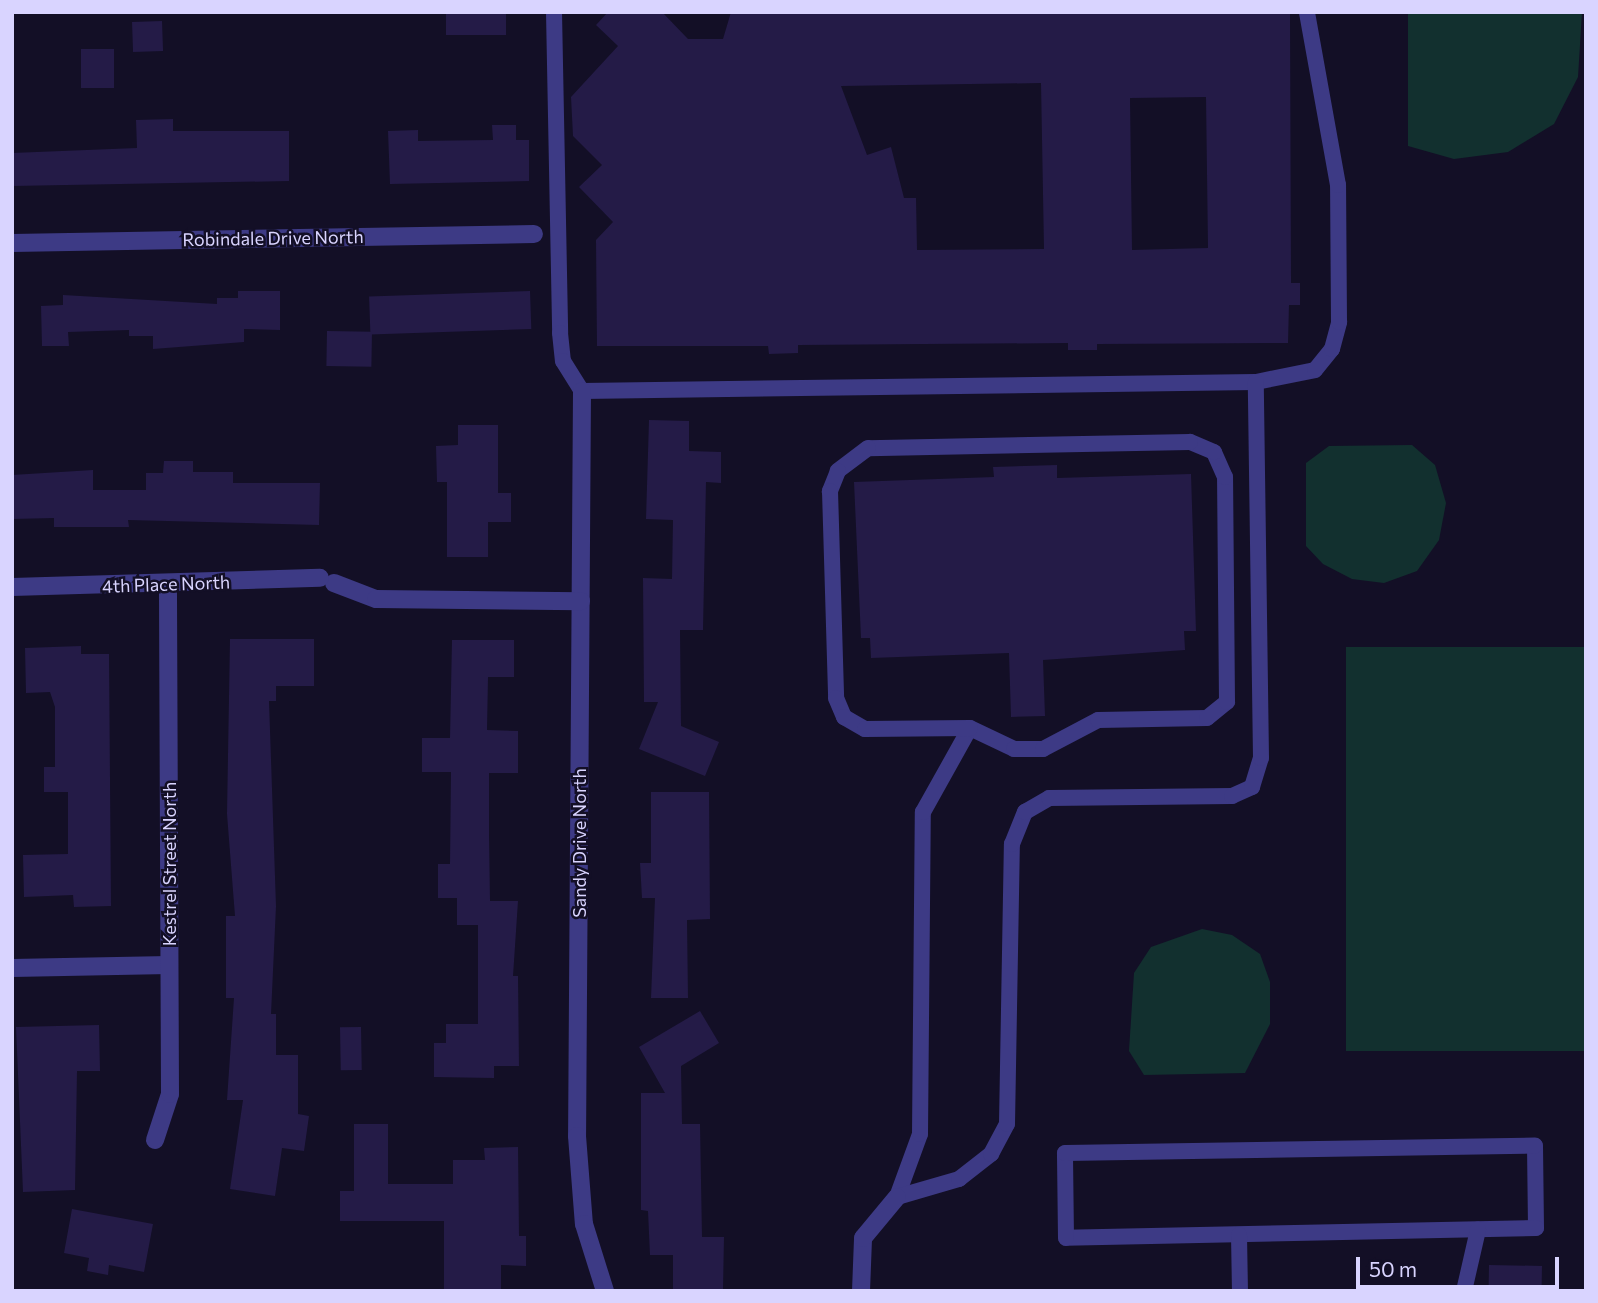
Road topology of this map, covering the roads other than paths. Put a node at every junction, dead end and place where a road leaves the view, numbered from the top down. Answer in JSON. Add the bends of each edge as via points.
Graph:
{"nodes":[{"id":1,"x":554,"y":12,"type":"edge"},
{"id":2,"x":1307,"y":12,"type":"edge"},
{"id":3,"x":534,"y":234,"type":"dead end"},
{"id":4,"x":12,"y":243,"type":"edge"},
{"id":5,"x":1256,"y":382,"type":"junction"},
{"id":6,"x":582,"y":391,"type":"junction"},
{"id":7,"x":168,"y":585,"type":"junction"},
{"id":8,"x":12,"y":587,"type":"edge"},
{"id":9,"x":581,"y":601,"type":"junction"},
{"id":10,"x":970,"y":728,"type":"junction"},
{"id":11,"x":169,"y":965,"type":"junction"},
{"id":12,"x":12,"y":968,"type":"edge"},
{"id":13,"x":155,"y":1140,"type":"dead end"},
{"id":14,"x":897,"y":1197,"type":"junction"},
{"id":15,"x":1478,"y":1230,"type":"junction"},
{"id":16,"x":1239,"y":1235,"type":"junction"},
{"id":17,"x":605,"y":1291,"type":"edge"},
{"id":18,"x":861,"y":1291,"type":"edge"},
{"id":19,"x":1240,"y":1291,"type":"edge"},
{"id":20,"x":1464,"y":1291,"type":"edge"}],
"edges":[{"from":1,"to":6,"type":"lane","via":[[560,333],[563,360]]},
{"from":2,"to":5,"type":"lane","via":[[1310,55],[1335,152],[1339,322],[1332,349],[1315,370]]},
{"from":3,"to":4,"type":"street","name":"Robindale Drive North"},
{"from":5,"to":6,"type":"lane"},
{"from":5,"to":14,"type":"lane","via":[[1261,758],[1252,787],[1232,796],[1049,798],[1025,812],[1012,844],[1007,1124],[991,1154],[959,1179]]},
{"from":6,"to":9,"type":"street","name":"Sandy Drive North"},
{"from":7,"to":8,"type":"street","name":"4th Place North"},
{"from":7,"to":9,"type":"street","name":"4th Place North","via":[[327,580],[376,599]]},
{"from":7,"to":11,"type":"street","name":"Kestrel Street North"},
{"from":9,"to":17,"type":"street","name":"Sandy Drive North","via":[[577,1136],[584,1224]]},
{"from":10,"to":10,"type":"lane","via":[[1014,749],[1043,749],[1098,719],[1207,718],[1227,702],[1225,477],[1214,452],[1190,442],[868,448],[838,471],[830,491],[836,698],[844,717],[865,729]]},
{"from":10,"to":14,"type":"lane","via":[[923,812],[920,1134]]},
{"from":11,"to":12,"type":"street"},
{"from":11,"to":13,"type":"street","name":"Kestrel Street North","via":[[170,1094]]},
{"from":14,"to":18,"type":"street","via":[[863,1238]]},
{"from":15,"to":16,"type":"lane"},
{"from":15,"to":16,"type":"lane","via":[[1536,1228],[1535,1146],[1065,1153],[1066,1238]]},
{"from":15,"to":20,"type":"lane"},
{"from":16,"to":19,"type":"lane"}]}
